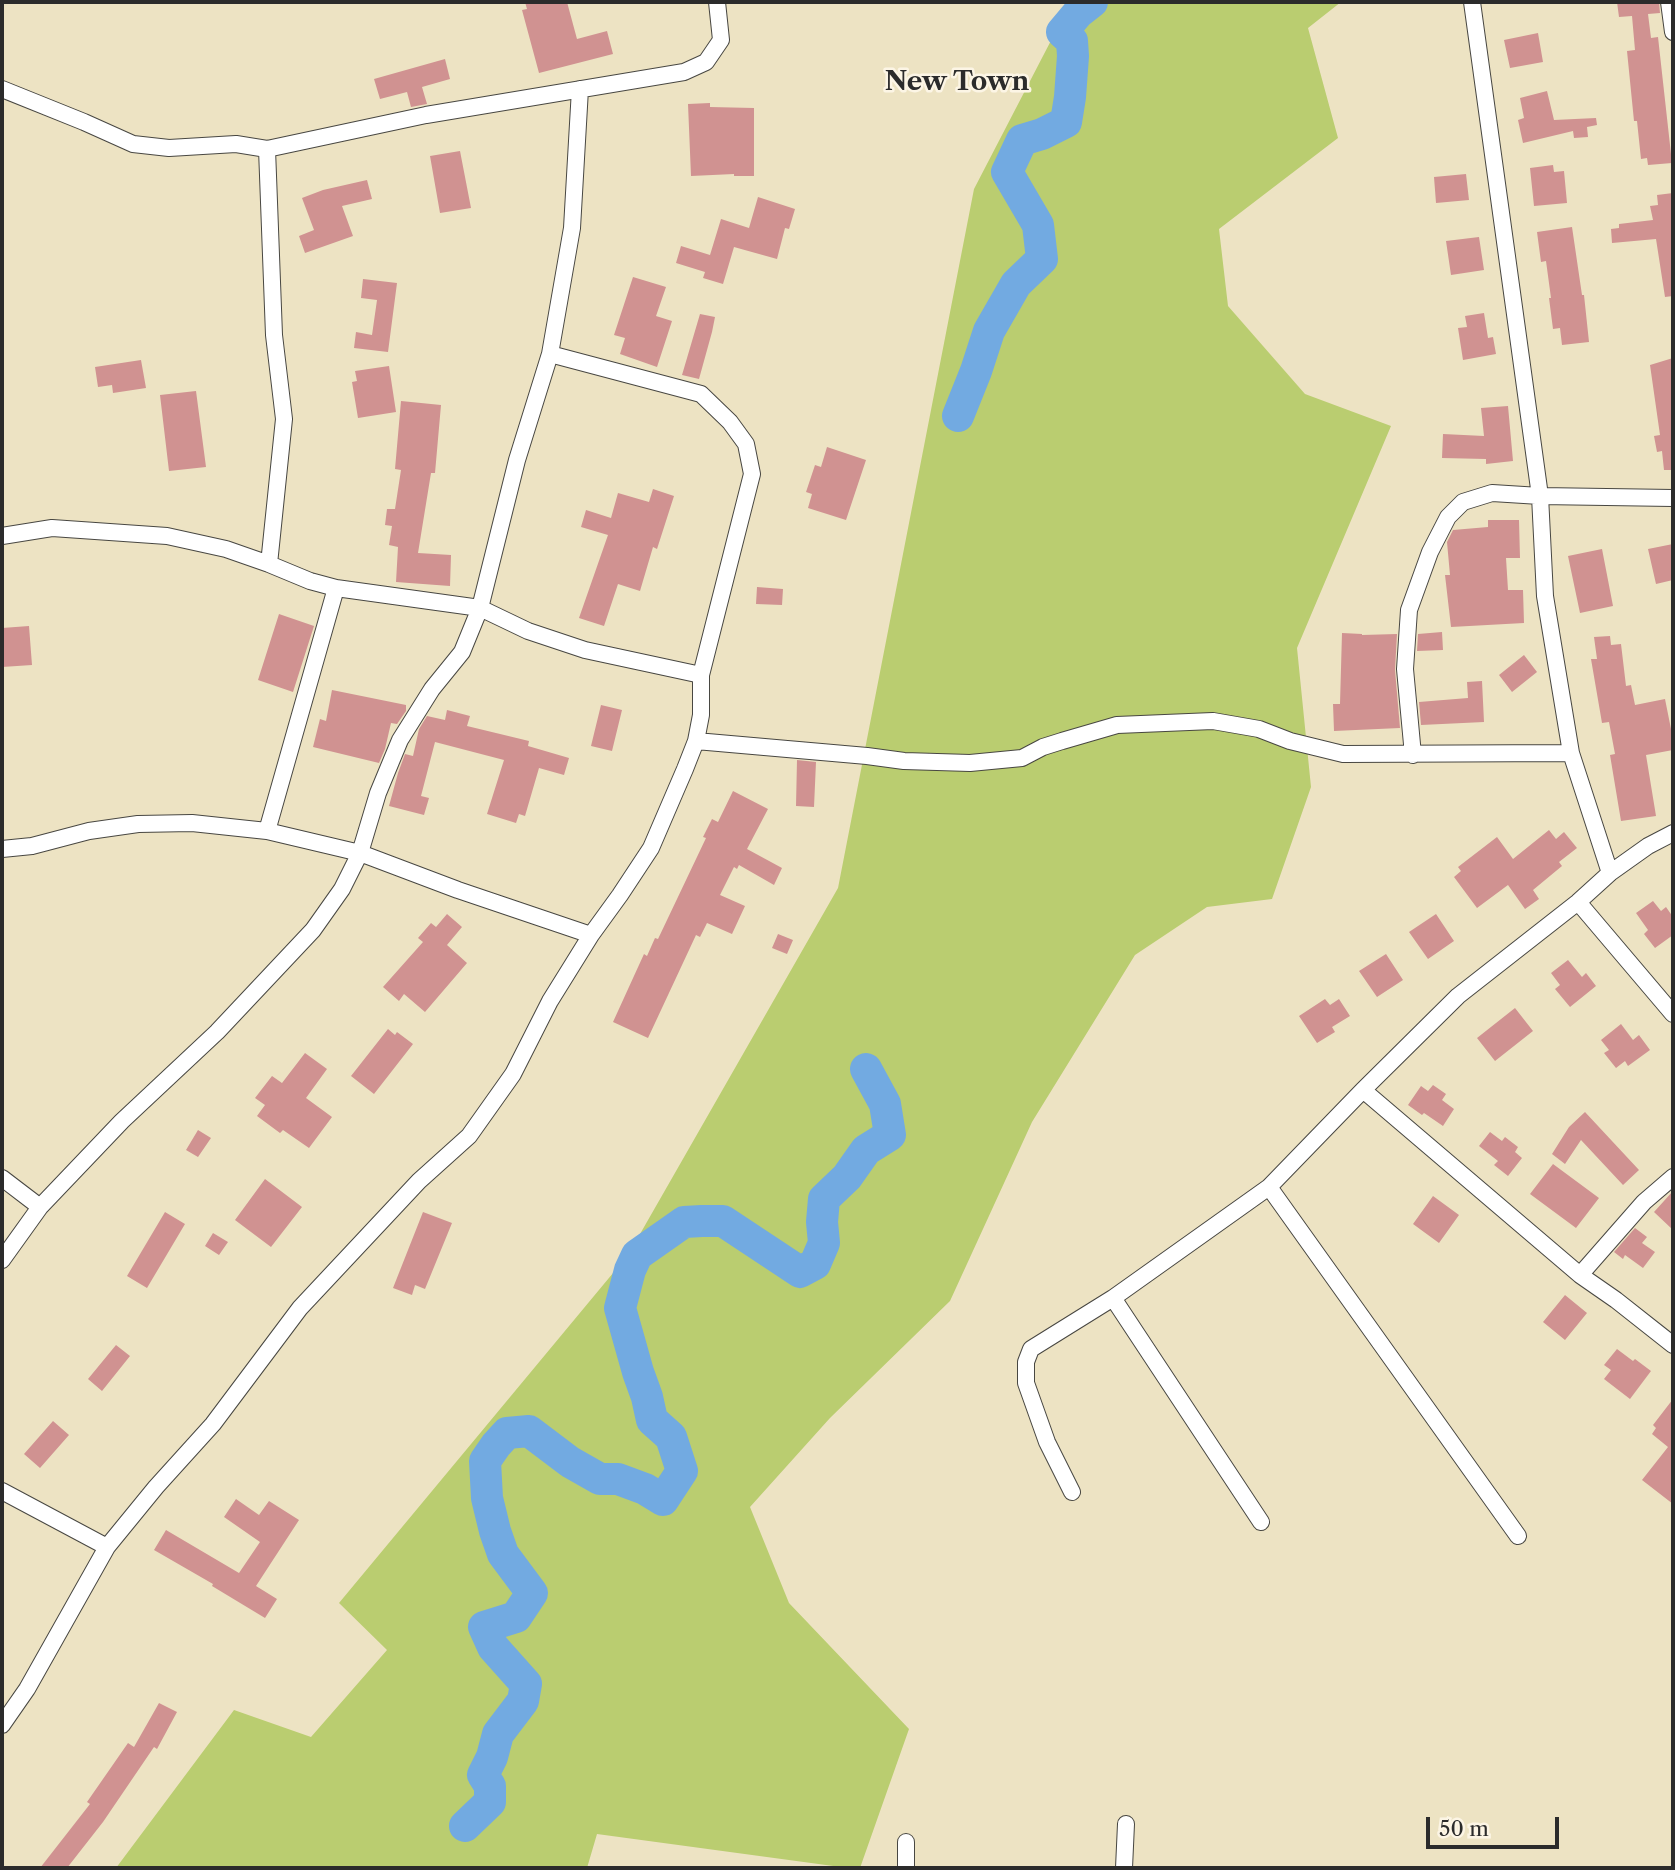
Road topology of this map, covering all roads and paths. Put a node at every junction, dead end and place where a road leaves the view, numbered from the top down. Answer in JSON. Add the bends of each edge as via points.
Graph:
{"nodes":[{"id":1,"x":717,"y":2,"type":"edge"},
{"id":2,"x":1472,"y":2,"type":"edge"},
{"id":3,"x":1669,"y":2,"type":"edge"},
{"id":4,"x":1673,"y":32,"type":"edge"},
{"id":5,"x":2,"y":89,"type":"edge"},
{"id":6,"x":580,"y":89,"type":"junction"},
{"id":7,"x":267,"y":149,"type":"junction"},
{"id":8,"x":550,"y":354,"type":"junction"},
{"id":9,"x":1540,"y":496,"type":"junction"},
{"id":10,"x":1673,"y":498,"type":"edge"},
{"id":11,"x":2,"y":536,"type":"edge"},
{"id":12,"x":269,"y":564,"type":"junction"},
{"id":13,"x":336,"y":588,"type":"junction"},
{"id":14,"x":480,"y":608,"type":"junction"},
{"id":15,"x":701,"y":675,"type":"junction"},
{"id":16,"x":696,"y":741,"type":"junction"},
{"id":17,"x":1571,"y":753,"type":"junction"},
{"id":18,"x":1413,"y":755,"type":"junction"},
{"id":19,"x":267,"y":831,"type":"junction"},
{"id":20,"x":1673,"y":833,"type":"edge"},
{"id":21,"x":2,"y":849,"type":"edge"},
{"id":22,"x":360,"y":852,"type":"junction"},
{"id":23,"x":1610,"y":873,"type":"junction"},
{"id":24,"x":1578,"y":902,"type":"junction"},
{"id":25,"x":591,"y":935,"type":"junction"},
{"id":26,"x":1673,"y":1014,"type":"edge"},
{"id":27,"x":1363,"y":1090,"type":"junction"},
{"id":28,"x":1673,"y":1177,"type":"edge"},
{"id":29,"x":2,"y":1178,"type":"edge"},
{"id":30,"x":1269,"y":1187,"type":"junction"},
{"id":31,"x":40,"y":1207,"type":"junction"},
{"id":32,"x":2,"y":1260,"type":"edge"},
{"id":33,"x":1580,"y":1275,"type":"junction"},
{"id":34,"x":1113,"y":1298,"type":"junction"},
{"id":35,"x":1673,"y":1345,"type":"edge"},
{"id":36,"x":1072,"y":1492,"type":"dead end"},
{"id":37,"x":3,"y":1493,"type":"edge"},
{"id":38,"x":1261,"y":1522,"type":"dead end"},
{"id":39,"x":1518,"y":1536,"type":"dead end"},
{"id":40,"x":107,"y":1547,"type":"junction"},
{"id":41,"x":2,"y":1725,"type":"edge"},
{"id":42,"x":1126,"y":1824,"type":"dead end"},
{"id":43,"x":906,"y":1842,"type":"dead end"},
{"id":44,"x":906,"y":1868,"type":"edge"},
{"id":45,"x":1124,"y":1868,"type":"edge"}],
"edges":[{"from":1,"to":6,"type":"street","via":[[721,40],[706,62],[684,72]]},
{"from":2,"to":9,"type":"street"},
{"from":3,"to":4,"type":"street"},
{"from":5,"to":7,"type":"street","via":[[133,144]]},
{"from":6,"to":7,"type":"street"},
{"from":6,"to":8,"type":"street","via":[[572,228]]},
{"from":7,"to":12,"type":"street","via":[[274,335],[284,419]]},
{"from":8,"to":14,"type":"street","via":[[517,460]]},
{"from":8,"to":15,"type":"street","via":[[701,394],[746,444],[752,474]]},
{"from":9,"to":10,"type":"street"},
{"from":9,"to":17,"type":"street","via":[[1545,596]]},
{"from":9,"to":18,"type":"street","via":[[1492,493],[1463,502],[1448,517],[1430,552],[1408,621],[1405,669]]},
{"from":11,"to":12,"type":"street","via":[[52,528],[167,536],[226,548]]},
{"from":12,"to":13,"type":"street"},
{"from":13,"to":14,"type":"street"},
{"from":13,"to":19,"type":"street"},
{"from":14,"to":15,"type":"street","via":[[528,631],[585,650]]},
{"from":14,"to":22,"type":"street","via":[[463,652],[400,740]]},
{"from":15,"to":16,"type":"street"},
{"from":16,"to":18,"type":"street","via":[[970,763],[1022,758],[1043,747],[1117,725],[1213,721],[1259,729],[1343,754]]},
{"from":16,"to":25,"type":"street","via":[[651,848]]},
{"from":17,"to":18,"type":"street"},
{"from":17,"to":23,"type":"street"},
{"from":19,"to":21,"type":"street","via":[[192,823],[138,824]]},
{"from":19,"to":22,"type":"street"},
{"from":20,"to":23,"type":"street"},
{"from":22,"to":25,"type":"street"},
{"from":22,"to":31,"type":"street","via":[[342,889],[313,930]]},
{"from":23,"to":24,"type":"street"},
{"from":24,"to":26,"type":"street"},
{"from":24,"to":27,"type":"street","via":[[1458,996]]},
{"from":25,"to":40,"type":"street","via":[[513,1074],[469,1136],[419,1181],[300,1308],[213,1424]]},
{"from":27,"to":30,"type":"street"},
{"from":27,"to":33,"type":"street"},
{"from":28,"to":33,"type":"street","via":[[1644,1202]]},
{"from":29,"to":31,"type":"street"},
{"from":30,"to":34,"type":"street"},
{"from":30,"to":39,"type":"street"},
{"from":31,"to":32,"type":"street"},
{"from":33,"to":35,"type":"street"},
{"from":34,"to":36,"type":"street","via":[[1031,1349],[1026,1362],[1026,1383],[1047,1442]]},
{"from":34,"to":38,"type":"street"},
{"from":37,"to":40,"type":"street"},
{"from":40,"to":41,"type":"street"},
{"from":42,"to":45,"type":"street"},
{"from":43,"to":44,"type":"street"}]}
